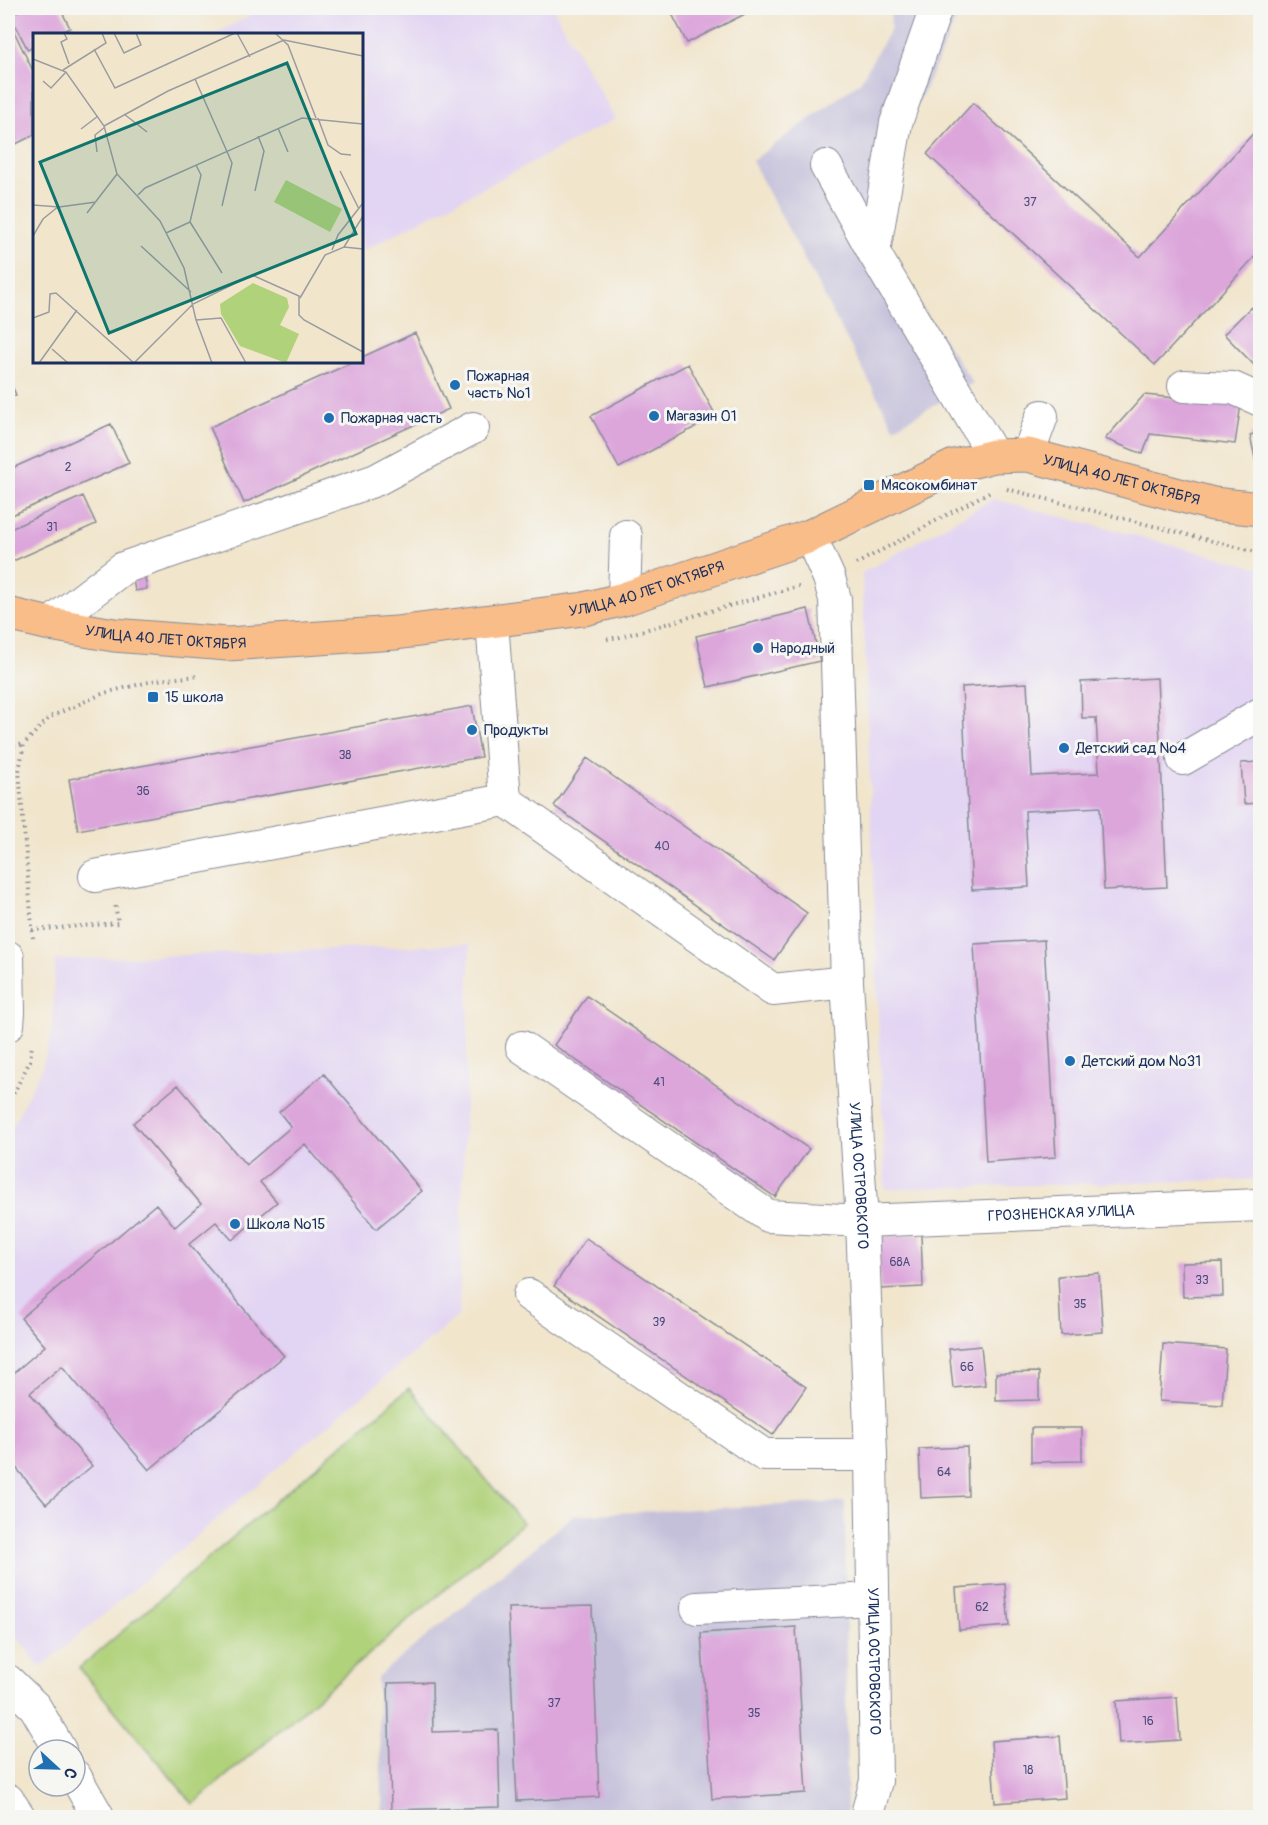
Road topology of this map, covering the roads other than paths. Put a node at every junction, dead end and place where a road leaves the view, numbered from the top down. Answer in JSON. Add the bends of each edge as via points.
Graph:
{"nodes":[{"id":1,"x":936,"y":8,"type":"edge"},
{"id":2,"x":826,"y":166,"type":"dead end"},
{"id":3,"x":874,"y":252,"type":"junction"},
{"id":4,"x":1184,"y":386,"type":"dead end"},
{"id":5,"x":1260,"y":400,"type":"edge"},
{"id":6,"x":1042,"y":416,"type":"dead end"},
{"id":7,"x":473,"y":428,"type":"dead end"},
{"id":8,"x":1028,"y":455,"type":"junction"},
{"id":9,"x":994,"y":456,"type":"junction"},
{"id":10,"x":1260,"y":509,"type":"edge"},
{"id":11,"x":626,"y":536,"type":"dead end"},
{"id":12,"x":810,"y":536,"type":"junction"},
{"id":13,"x":624,"y":598,"type":"junction"},
{"id":14,"x":8,"y":614,"type":"edge"},
{"id":15,"x":492,"y":621,"type":"junction"},
{"id":16,"x":50,"y":624,"type":"junction"},
{"id":17,"x":1260,"y":714,"type":"edge"},
{"id":18,"x":1183,"y":759,"type":"dead end"},
{"id":19,"x":505,"y":800,"type":"junction"},
{"id":20,"x":103,"y":874,"type":"road end"},
{"id":21,"x":8,"y":957,"type":"edge"},
{"id":22,"x":847,"y":982,"type":"junction"},
{"id":23,"x":8,"y":1025,"type":"edge"},
{"id":24,"x":522,"y":1047,"type":"dead end"},
{"id":25,"x":1260,"y":1205,"type":"edge"},
{"id":26,"x":862,"y":1221,"type":"junction"},
{"id":27,"x":529,"y":1295,"type":"dead end"},
{"id":28,"x":871,"y":1455,"type":"junction"},
{"id":29,"x":873,"y":1599,"type":"junction"},
{"id":30,"x":697,"y":1608,"type":"dead end"},
{"id":31,"x":8,"y":1681,"type":"edge"},
{"id":32,"x":53,"y":1738,"type":"edge"},
{"id":33,"x":87,"y":1797,"type":"edge"},
{"id":34,"x":8,"y":1800,"type":"edge"},
{"id":35,"x":20,"y":1818,"type":"edge"},
{"id":36,"x":99,"y":1818,"type":"edge"},
{"id":37,"x":866,"y":1818,"type":"edge"}],
"edges":[{"from":1,"to":3,"type":"street","via":[[896,123]]},
{"from":2,"to":3,"type":"street"},
{"from":3,"to":9,"type":"street"},
{"from":4,"to":5,"type":"street","via":[[1233,388]]},
{"from":6,"to":8,"type":"street"},
{"from":7,"to":16,"type":"street","via":[[376,480],[123,568]]},
{"from":8,"to":9,"type":"main road","name":"УЛИЦА 40 ЛЕТ ОКТЯБРЯ"},
{"from":8,"to":10,"type":"main road","name":"УЛИЦА 40 ЛЕТ ОКТЯБРЯ","via":[[1214,504]]},
{"from":9,"to":12,"type":"main road","name":"УЛИЦА 40 ЛЕТ ОКТЯБРЯ","via":[[954,466]]},
{"from":11,"to":13,"type":"street"},
{"from":12,"to":13,"type":"main road","name":"УЛИЦА 40 ЛЕТ ОКТЯБРЯ"},
{"from":12,"to":22,"type":"street","name":"УЛИЦА ОСТРОВСКОГО","via":[[835,599]]},
{"from":13,"to":15,"type":"main road","name":"УЛИЦА 40 ЛЕТ ОКТЯБРЯ","via":[[584,609]]},
{"from":14,"to":16,"type":"main road","name":"УЛИЦА 40 ЛЕТ ОКТЯБРЯ"},
{"from":15,"to":16,"type":"main road","name":"УЛИЦА 40 ЛЕТ ОКТЯБРЯ","via":[[396,633],[226,644],[114,635]]},
{"from":15,"to":19,"type":"street"},
{"from":17,"to":18,"type":"street"},
{"from":19,"to":20,"type":"street"},
{"from":19,"to":22,"type":"street","via":[[773,990]]},
{"from":21,"to":23,"type":"street"},
{"from":22,"to":26,"type":"street","name":"УЛИЦА ОСТРОВСКОГО"},
{"from":24,"to":26,"type":"street","name":"ГРОЗНЕНСКАЯ УЛИЦА","via":[[768,1216]]},
{"from":25,"to":26,"type":"street","name":"ГРОЗНЕНСКАЯ УЛИЦА"},
{"from":26,"to":28,"type":"street","name":"УЛИЦА ОСТРОВСКОГО"},
{"from":27,"to":28,"type":"street","via":[[764,1455]]},
{"from":28,"to":29,"type":"street","name":"УЛИЦА ОСТРОВСКОГО"},
{"from":29,"to":30,"type":"street"},
{"from":29,"to":37,"type":"street","name":"УЛИЦА ОСТРОВСКОГО","via":[[876,1781]]},
{"from":31,"to":32,"type":"street","via":[[36,1707]]},
{"from":33,"to":36,"type":"street"},
{"from":34,"to":35,"type":"street"}]}
